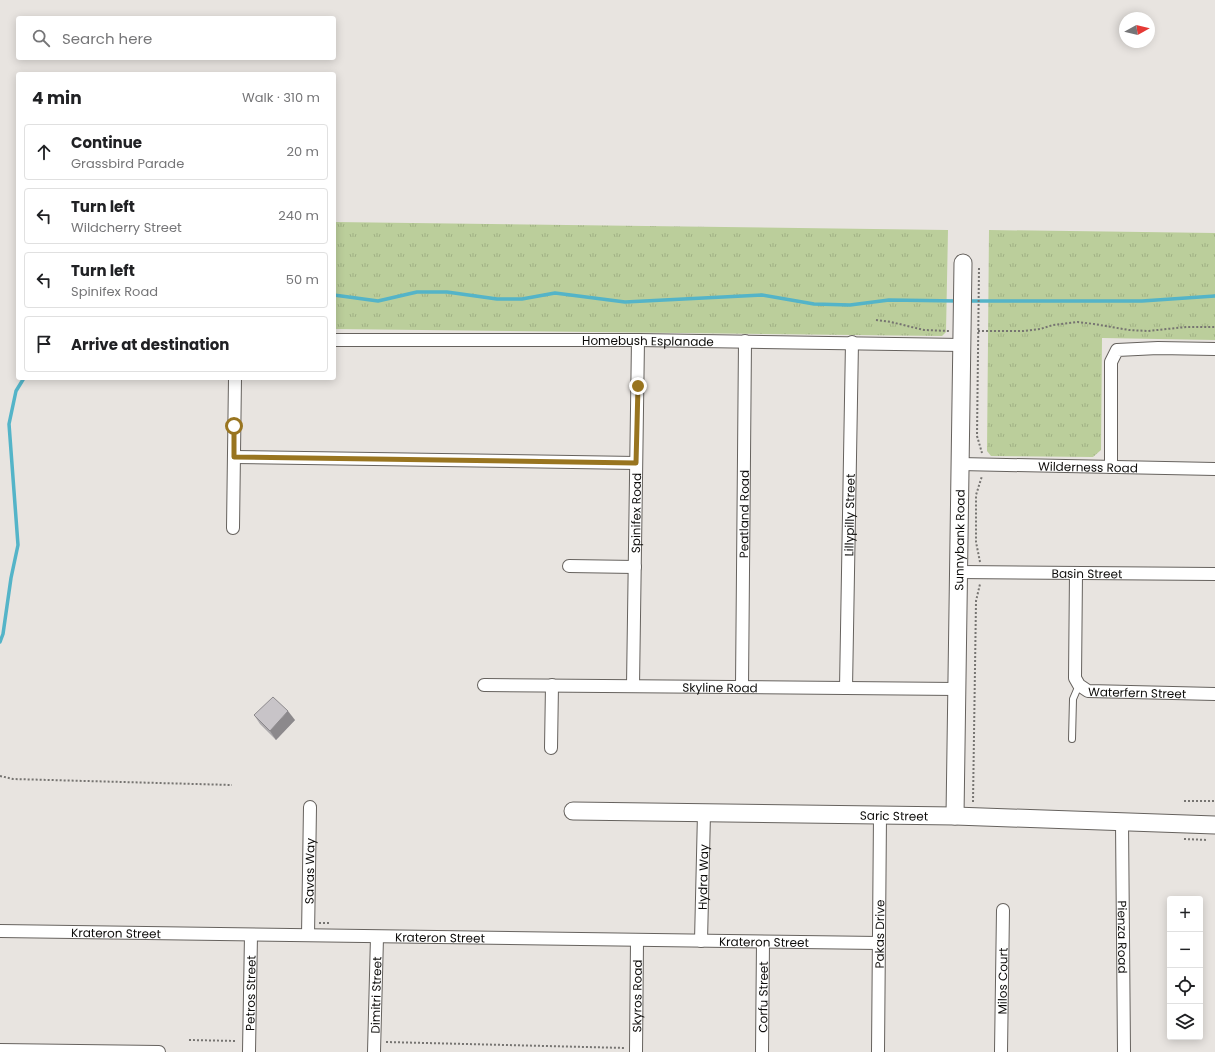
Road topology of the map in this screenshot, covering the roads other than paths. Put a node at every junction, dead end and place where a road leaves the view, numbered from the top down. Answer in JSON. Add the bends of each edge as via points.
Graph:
{"nodes":[{"id":1,"x":963,"y":263,"type":"dead end"},
{"id":2,"x":967,"y":336,"type":"junction"},
{"id":3,"x":336,"y":340,"type":"edge"},
{"id":4,"x":638,"y":340,"type":"junction"},
{"id":5,"x":745,"y":341,"type":"junction"},
{"id":6,"x":852,"y":342,"type":"junction"},
{"id":7,"x":1215,"y":349,"type":"edge"},
{"id":8,"x":235,"y":380,"type":"edge"},
{"id":9,"x":234,"y":457,"type":"junction"},
{"id":10,"x":636,"y":463,"type":"junction"},
{"id":11,"x":960,"y":464,"type":"junction"},
{"id":12,"x":1111,"y":467,"type":"junction"},
{"id":13,"x":1215,"y":469,"type":"edge"},
{"id":14,"x":233,"y":528,"type":"dead end"},
{"id":15,"x":569,"y":566,"type":"dead end"},
{"id":16,"x":635,"y":567,"type":"junction"},
{"id":17,"x":958,"y":572,"type":"junction"},
{"id":18,"x":1076,"y":573,"type":"junction"},
{"id":19,"x":1215,"y":574,"type":"edge"},
{"id":20,"x":484,"y":685,"type":"dead end"},
{"id":21,"x":552,"y":685,"type":"junction"},
{"id":22,"x":1079,"y":685,"type":"junction"},
{"id":23,"x":633,"y":686,"type":"junction"},
{"id":24,"x":742,"y":687,"type":"junction"},
{"id":25,"x":846,"y":688,"type":"junction"},
{"id":26,"x":957,"y":689,"type":"junction"},
{"id":27,"x":1215,"y":694,"type":"edge"},
{"id":28,"x":1072,"y":739,"type":"dead end"},
{"id":29,"x":551,"y":748,"type":"dead end"},
{"id":30,"x":310,"y":807,"type":"dead end"},
{"id":31,"x":573,"y":811,"type":"dead end"},
{"id":32,"x":704,"y":813,"type":"junction"},
{"id":33,"x":880,"y":815,"type":"junction"},
{"id":34,"x":955,"y":816,"type":"junction"},
{"id":35,"x":1122,"y":822,"type":"junction"},
{"id":36,"x":1215,"y":825,"type":"edge"},
{"id":37,"x":1003,"y":910,"type":"dead end"},
{"id":38,"x":0,"y":931,"type":"edge"},
{"id":39,"x":251,"y":935,"type":"junction"},
{"id":40,"x":308,"y":935,"type":"junction"},
{"id":41,"x":377,"y":937,"type":"junction"},
{"id":42,"x":637,"y":941,"type":"junction"},
{"id":43,"x":701,"y":941,"type":"junction"},
{"id":44,"x":763,"y":942,"type":"junction"},
{"id":45,"x":879,"y":943,"type":"junction"},
{"id":46,"x":0,"y":1050,"type":"edge"},
{"id":47,"x":631,"y":1050,"type":"edge"},
{"id":48,"x":109,"y":1052,"type":"edge"},
{"id":49,"x":159,"y":1052,"type":"edge"},
{"id":50,"x":249,"y":1052,"type":"edge"},
{"id":51,"x":374,"y":1052,"type":"edge"},
{"id":52,"x":762,"y":1052,"type":"edge"},
{"id":53,"x":878,"y":1052,"type":"edge"},
{"id":54,"x":1002,"y":1052,"type":"edge"},
{"id":55,"x":1124,"y":1052,"type":"edge"}],
"edges":[{"from":1,"to":2,"type":"street","name":"Sunnybank Road"},
{"from":2,"to":6,"type":"street","name":"Homebush Esplanade"},
{"from":2,"to":11,"type":"street","name":"Sunnybank Road"},
{"from":3,"to":4,"type":"street","name":"Homebush Esplanade"},
{"from":4,"to":5,"type":"street","name":"Homebush Esplanade"},
{"from":4,"to":10,"type":"street","name":"Spinifex Road"},
{"from":5,"to":6,"type":"street","name":"Homebush Esplanade"},
{"from":5,"to":24,"type":"street","name":"Peatland Road"},
{"from":6,"to":25,"type":"street","name":"Lillypilly Street"},
{"from":7,"to":12,"type":"street","via":[[1117,350],[1111,362]]},
{"from":8,"to":9,"type":"street"},
{"from":9,"to":10,"type":"street"},
{"from":9,"to":14,"type":"street"},
{"from":10,"to":16,"type":"street","name":"Spinifex Road"},
{"from":11,"to":12,"type":"street","name":"Wilderness Road"},
{"from":11,"to":17,"type":"street","name":"Sunnybank Road"},
{"from":12,"to":13,"type":"street","name":"Wilderness Road"},
{"from":15,"to":16,"type":"street"},
{"from":16,"to":23,"type":"street","name":"Spinifex Road"},
{"from":17,"to":18,"type":"street","name":"Basin Street"},
{"from":17,"to":26,"type":"street","name":"Sunnybank Road"},
{"from":18,"to":19,"type":"street","name":"Basin Street"},
{"from":18,"to":22,"type":"street","name":"Waterfern Street","via":[[1075,678]]},
{"from":20,"to":21,"type":"street","name":"Skyline Road"},
{"from":21,"to":23,"type":"street","name":"Skyline Road"},
{"from":21,"to":29,"type":"street"},
{"from":22,"to":27,"type":"street","name":"Waterfern Street","via":[[1088,691]]},
{"from":22,"to":28,"type":"lane","via":[[1073,699]]},
{"from":23,"to":24,"type":"street","name":"Skyline Road"},
{"from":24,"to":25,"type":"street","name":"Skyline Road"},
{"from":25,"to":26,"type":"street","name":"Skyline Road"},
{"from":26,"to":34,"type":"street","name":"Sunnybank Road"},
{"from":30,"to":40,"type":"street","name":"Savas Way"},
{"from":31,"to":32,"type":"street","name":"Saric Street"},
{"from":32,"to":33,"type":"street","name":"Saric Street"},
{"from":32,"to":43,"type":"street","name":"Hydra Way"},
{"from":33,"to":34,"type":"street","name":"Saric Street"},
{"from":33,"to":45,"type":"street","name":"Pakas Drive"},
{"from":34,"to":35,"type":"street","name":"Saric Street"},
{"from":35,"to":36,"type":"street","name":"Saric Street"},
{"from":35,"to":55,"type":"street","name":"Pienza Road"},
{"from":37,"to":54,"type":"street","name":"Milos Court"},
{"from":38,"to":39,"type":"street","name":"Krateron Street"},
{"from":39,"to":40,"type":"street","name":"Krateron Street"},
{"from":39,"to":50,"type":"street","name":"Petros Street"},
{"from":40,"to":41,"type":"street","name":"Krateron Street"},
{"from":41,"to":42,"type":"street","name":"Krateron Street"},
{"from":41,"to":51,"type":"street","name":"Dimitri Street"},
{"from":42,"to":43,"type":"street","name":"Krateron Street"},
{"from":42,"to":47,"type":"street","name":"Skyros Road"},
{"from":43,"to":44,"type":"street","name":"Krateron Street"},
{"from":44,"to":45,"type":"street","name":"Krateron Street"},
{"from":44,"to":52,"type":"street","name":"Corfu Street"},
{"from":45,"to":53,"type":"street","name":"Pakas Drive"},
{"from":46,"to":48,"type":"street"},
{"from":48,"to":49,"type":"street"}]}
